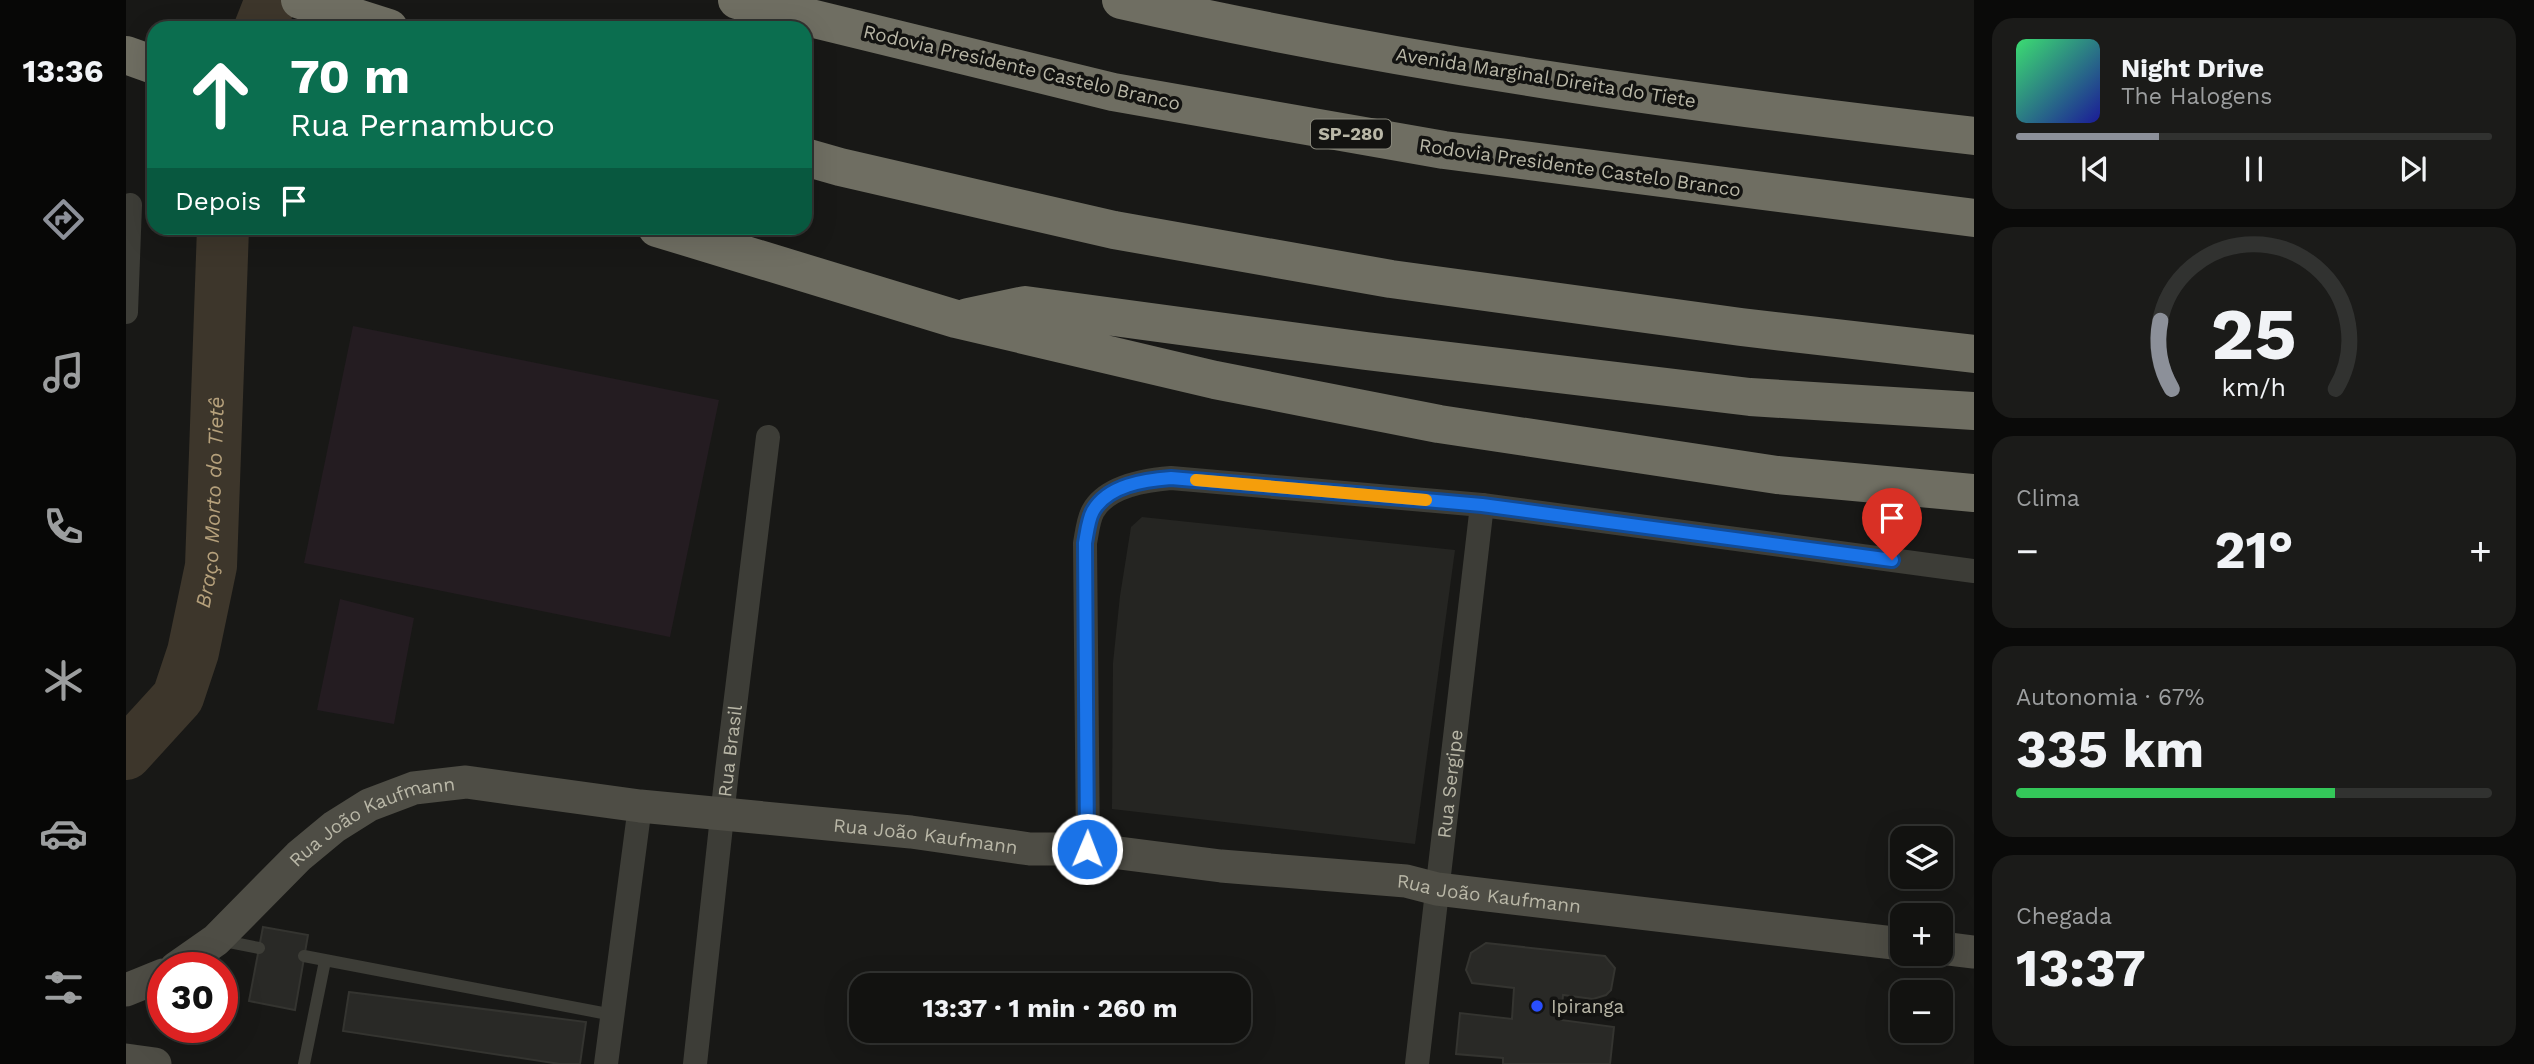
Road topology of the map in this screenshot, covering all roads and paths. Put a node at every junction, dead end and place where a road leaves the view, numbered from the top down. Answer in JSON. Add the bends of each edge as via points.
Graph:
{"nodes":[{"id":1,"x":300,"y":0,"type":"edge"},
{"id":2,"x":737,"y":0,"type":"edge"},
{"id":3,"x":1121,"y":0,"type":"edge"},
{"id":4,"x":366,"y":21,"type":"edge"},
{"id":5,"x":126,"y":55,"type":"edge"},
{"id":6,"x":147,"y":62,"type":"edge"},
{"id":7,"x":1974,"y":136,"type":"edge"},
{"id":8,"x":812,"y":159,"type":"edge"},
{"id":9,"x":130,"y":205,"type":"dead end"},
{"id":10,"x":1974,"y":218,"type":"edge"},
{"id":11,"x":680,"y":235,"type":"edge"},
{"id":12,"x":126,"y":312,"type":"edge"},
{"id":13,"x":956,"y":319,"type":"junction"},
{"id":14,"x":1974,"y":354,"type":"edge"},
{"id":15,"x":1974,"y":411,"type":"edge"},
{"id":16,"x":768,"y":437,"type":"dead end"},
{"id":17,"x":1974,"y":493,"type":"edge"},
{"id":18,"x":1482,"y":505,"type":"junction"},
{"id":19,"x":1974,"y":571,"type":"edge"},
{"id":20,"x":640,"y":806,"type":"junction"},
{"id":21,"x":724,"y":815,"type":"junction"},
{"id":22,"x":1087,"y":849,"type":"junction"},
{"id":23,"x":1437,"y":889,"type":"junction"},
{"id":24,"x":216,"y":940,"type":"junction"},
{"id":25,"x":1890,"y":943,"type":"edge"},
{"id":26,"x":259,"y":948,"type":"dead end"},
{"id":27,"x":1953,"y":949,"type":"edge"},
{"id":28,"x":199,"y":952,"type":"edge"},
{"id":29,"x":1974,"y":952,"type":"edge"},
{"id":30,"x":304,"y":956,"type":"dead end"},
{"id":31,"x":325,"y":961,"type":"junction"},
{"id":32,"x":147,"y":981,"type":"edge"},
{"id":33,"x":126,"y":990,"type":"edge"},
{"id":34,"x":613,"y":1015,"type":"junction"},
{"id":35,"x":126,"y":1060,"type":"edge"},
{"id":36,"x":155,"y":1064,"type":"edge"},
{"id":37,"x":303,"y":1064,"type":"edge"},
{"id":38,"x":606,"y":1064,"type":"edge"},
{"id":39,"x":695,"y":1064,"type":"edge"},
{"id":40,"x":1417,"y":1064,"type":"edge"}],
"edges":[{"from":1,"to":4,"type":"highway"},
{"from":2,"to":10,"type":"highway","name":"Rodovia Presidente Castelo Branco","number":"SP-280","via":[[1113,92],[1444,150]]},
{"from":3,"to":7,"type":"highway","name":"Avenida Marginal Direita do Tiete","via":[[1468,67],[1785,114]]},
{"from":5,"to":6,"type":"highway"},
{"from":8,"to":14,"type":"highway","via":[[1114,230],[1391,279]]},
{"from":9,"to":12,"type":"street"},
{"from":11,"to":13,"type":"highway"},
{"from":13,"to":15,"type":"highway","via":[[1025,304],[1750,397]]},
{"from":13,"to":17,"type":"highway","via":[[1215,380],[1439,424],[1777,475]]},
{"from":16,"to":21,"type":"street","name":"Rua Brasil"},
{"from":18,"to":19,"type":"street"},
{"from":18,"to":22,"type":"street","via":[[1171,478],[1113,492],[1093,510],[1085,543]]},
{"from":18,"to":23,"type":"street","name":"Rua Sergipe"},
{"from":20,"to":21,"type":"main road","name":"Rua João Kaufmann"},
{"from":20,"to":24,"type":"main road","name":"Rua João Kaufmann","via":[[466,782],[414,788],[369,805],[334,827]]},
{"from":20,"to":34,"type":"street"},
{"from":21,"to":22,"type":"main road","name":"Rua João Kaufmann","via":[[911,832],[1030,849]]},
{"from":21,"to":39,"type":"street","name":"Rua Brasil"},
{"from":22,"to":23,"type":"main road","name":"Rua João Kaufmann","via":[[1221,866],[1406,881]]},
{"from":23,"to":25,"type":"main road","name":"Rua João Kaufmann"},
{"from":23,"to":40,"type":"street","name":"Rua Sergipe"},
{"from":24,"to":26,"type":"lane"},
{"from":24,"to":28,"type":"main road","name":"Rua João Kaufmann"},
{"from":27,"to":29,"type":"main road"},
{"from":30,"to":31,"type":"lane"},
{"from":31,"to":34,"type":"lane"},
{"from":31,"to":37,"type":"lane"},
{"from":32,"to":33,"type":"main road"},
{"from":34,"to":38,"type":"street"},
{"from":35,"to":36,"type":"main road"}]}
